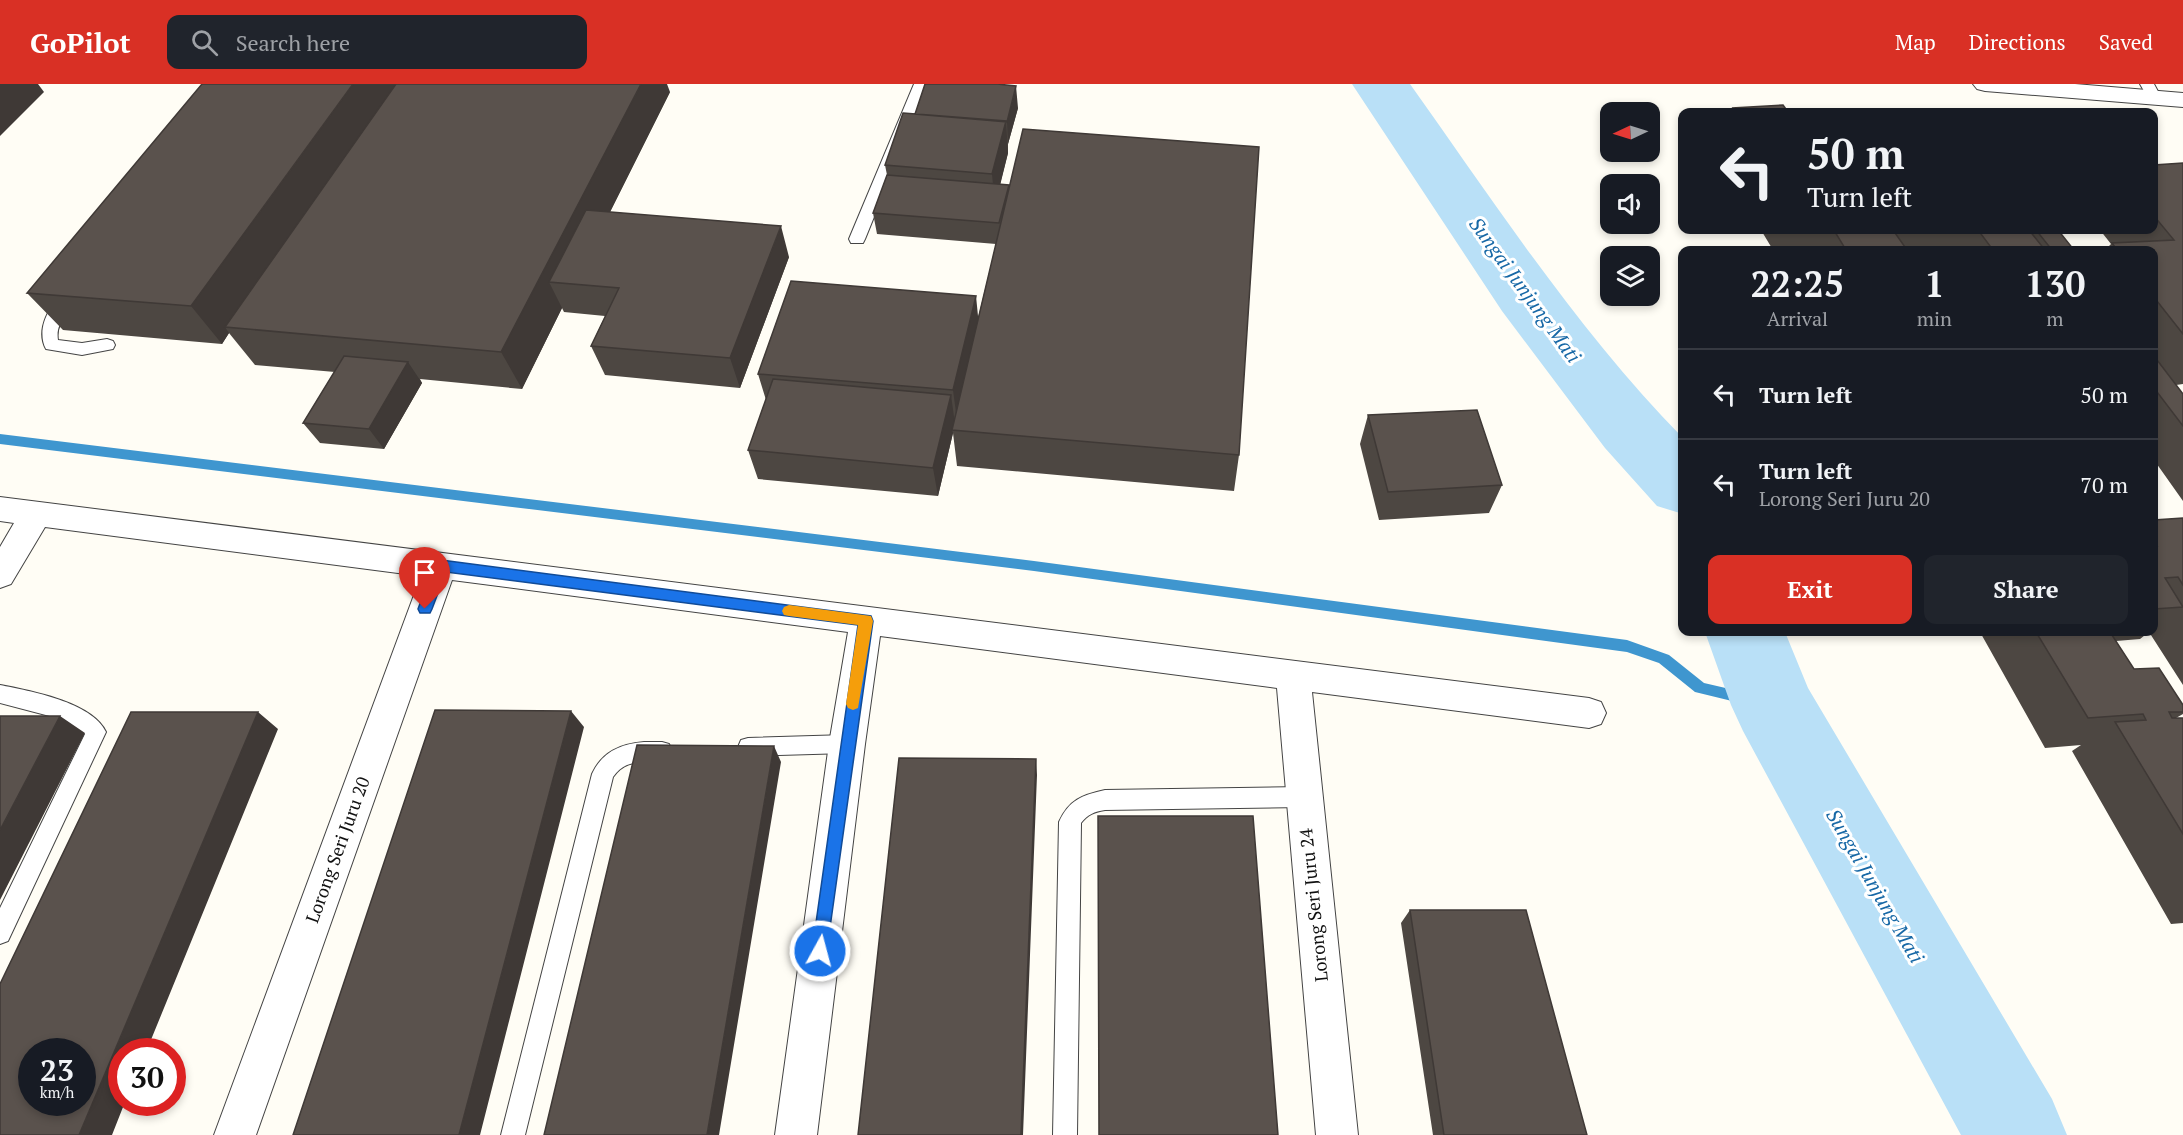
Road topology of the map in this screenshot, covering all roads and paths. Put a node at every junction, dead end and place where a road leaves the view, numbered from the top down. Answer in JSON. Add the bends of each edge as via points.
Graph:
{"nodes":[{"id":1,"x":921,"y":84,"type":"edge"},
{"id":2,"x":1985,"y":84,"type":"edge"},
{"id":3,"x":2150,"y":91,"type":"edge"},
{"id":4,"x":2183,"y":100,"type":"edge"},
{"id":5,"x":857,"y":239,"type":"dead end"},
{"id":6,"x":78,"y":289,"type":"edge"},
{"id":7,"x":108,"y":345,"type":"dead end"},
{"id":8,"x":0,"y":509,"type":"edge"},
{"id":9,"x":36,"y":514,"type":"junction"},
{"id":10,"x":441,"y":566,"type":"junction"},
{"id":11,"x":0,"y":575,"type":"edge"},
{"id":12,"x":866,"y":621,"type":"junction"},
{"id":13,"x":1293,"y":675,"type":"junction"},
{"id":14,"x":0,"y":694,"type":"edge"},
{"id":15,"x":1589,"y":713,"type":"dead end"},
{"id":16,"x":847,"y":744,"type":"junction"},
{"id":17,"x":729,"y":748,"type":"edge"},
{"id":18,"x":681,"y":750,"type":"edge"},
{"id":19,"x":1303,"y":796,"type":"junction"},
{"id":20,"x":0,"y":933,"type":"edge"},
{"id":21,"x":235,"y":1135,"type":"edge"},
{"id":22,"x":513,"y":1135,"type":"edge"},
{"id":23,"x":796,"y":1135,"type":"edge"},
{"id":24,"x":1065,"y":1135,"type":"edge"},
{"id":25,"x":1337,"y":1135,"type":"edge"}],
"edges":[{"from":1,"to":5,"type":"lane"},
{"from":2,"to":3,"type":"street"},
{"from":3,"to":4,"type":"street"},
{"from":6,"to":7,"type":"lane","via":[[53,320],[48,337],[52,345],[82,349]]},
{"from":8,"to":9,"type":"street"},
{"from":9,"to":10,"type":"street"},
{"from":9,"to":11,"type":"street"},
{"from":10,"to":12,"type":"street"},
{"from":10,"to":21,"type":"street","name":"Lorong Seri Juru 20"},
{"from":12,"to":13,"type":"street"},
{"from":12,"to":16,"type":"street"},
{"from":13,"to":15,"type":"street"},
{"from":13,"to":19,"type":"street","name":"Lorong Seri Juru 24"},
{"from":14,"to":20,"type":"lane","via":[[34,700],[90,723],[96,732]]},
{"from":16,"to":17,"type":"lane"},
{"from":16,"to":23,"type":"street"},
{"from":18,"to":22,"type":"lane","via":[[623,754],[609,762],[603,774]]},
{"from":19,"to":24,"type":"lane","via":[[1105,800],[1077,809],[1070,822]]},
{"from":19,"to":25,"type":"street","name":"Lorong Seri Juru 24"}]}
